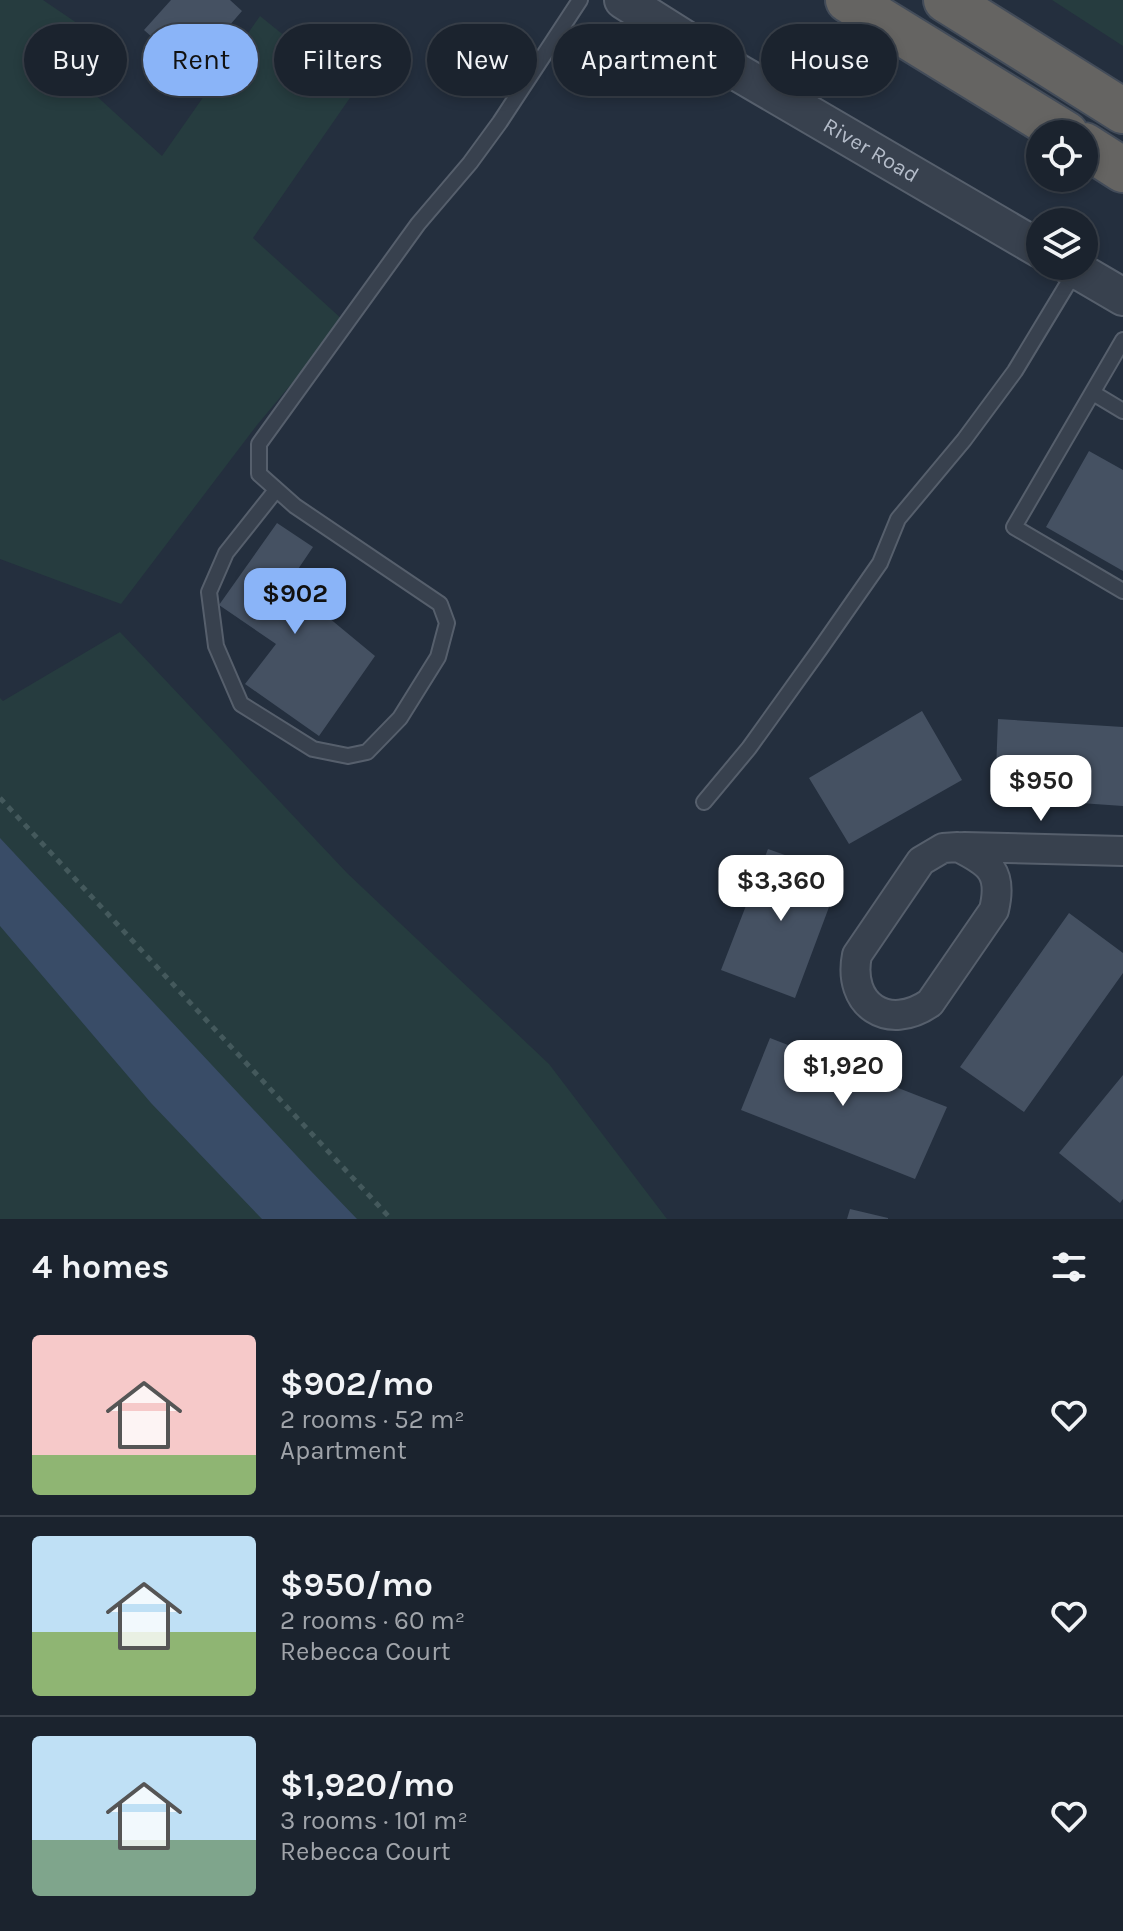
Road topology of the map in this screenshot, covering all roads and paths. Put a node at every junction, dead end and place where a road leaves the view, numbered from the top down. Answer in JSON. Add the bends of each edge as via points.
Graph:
{"nodes":[{"id":1,"x":580,"y":0,"type":"edge"},
{"id":2,"x":623,"y":0,"type":"edge"},
{"id":3,"x":848,"y":0,"type":"edge"},
{"id":4,"x":946,"y":0,"type":"edge"},
{"id":5,"x":1123,"y":111,"type":"edge"},
{"id":6,"x":1043,"y":120,"type":"edge"},
{"id":7,"x":1098,"y":154,"type":"edge"},
{"id":8,"x":1123,"y":170,"type":"edge"},
{"id":9,"x":1026,"y":241,"type":"edge"},
{"id":10,"x":1066,"y":280,"type":"edge"},
{"id":11,"x":1094,"y":280,"type":"edge"},
{"id":12,"x":1123,"y":297,"type":"edge"},
{"id":13,"x":1123,"y":340,"type":"edge"},
{"id":14,"x":1093,"y":393,"type":"junction"},
{"id":15,"x":1123,"y":411,"type":"edge"},
{"id":16,"x":276,"y":490,"type":"junction"},
{"id":17,"x":1123,"y":591,"type":"edge"},
{"id":18,"x":0,"y":798,"type":"edge"},
{"id":19,"x":704,"y":802,"type":"dead end"},
{"id":20,"x":958,"y":847,"type":"junction"},
{"id":21,"x":1123,"y":851,"type":"edge"},
{"id":22,"x":391,"y":1219,"type":"edge"}],
"edges":[{"from":1,"to":16,"type":"lane","via":[[500,122],[418,224],[259,444],[259,474]]},
{"from":2,"to":9,"type":"street","name":"River Road"},
{"from":3,"to":6,"type":"highway"},
{"from":4,"to":5,"type":"highway"},
{"from":7,"to":8,"type":"highway"},
{"from":10,"to":19,"type":"lane","via":[[1015,371],[898,519],[880,563],[749,748]]},
{"from":11,"to":12,"type":"street"},
{"from":13,"to":14,"type":"lane"},
{"from":14,"to":15,"type":"lane"},
{"from":14,"to":17,"type":"lane","via":[[1014,527]]},
{"from":16,"to":16,"type":"lane","via":[[440,604],[447,623],[438,657],[400,718],[367,752],[348,756],[313,749],[241,704],[216,646],[209,592],[226,553]]},
{"from":18,"to":22,"type":"path"},
{"from":20,"to":20,"type":"street","via":[[943,848],[921,861],[857,955],[858,990],[883,1014],[899,1017],[930,1003],[994,910],[995,875],[986,861]]},
{"from":20,"to":21,"type":"street"}]}
